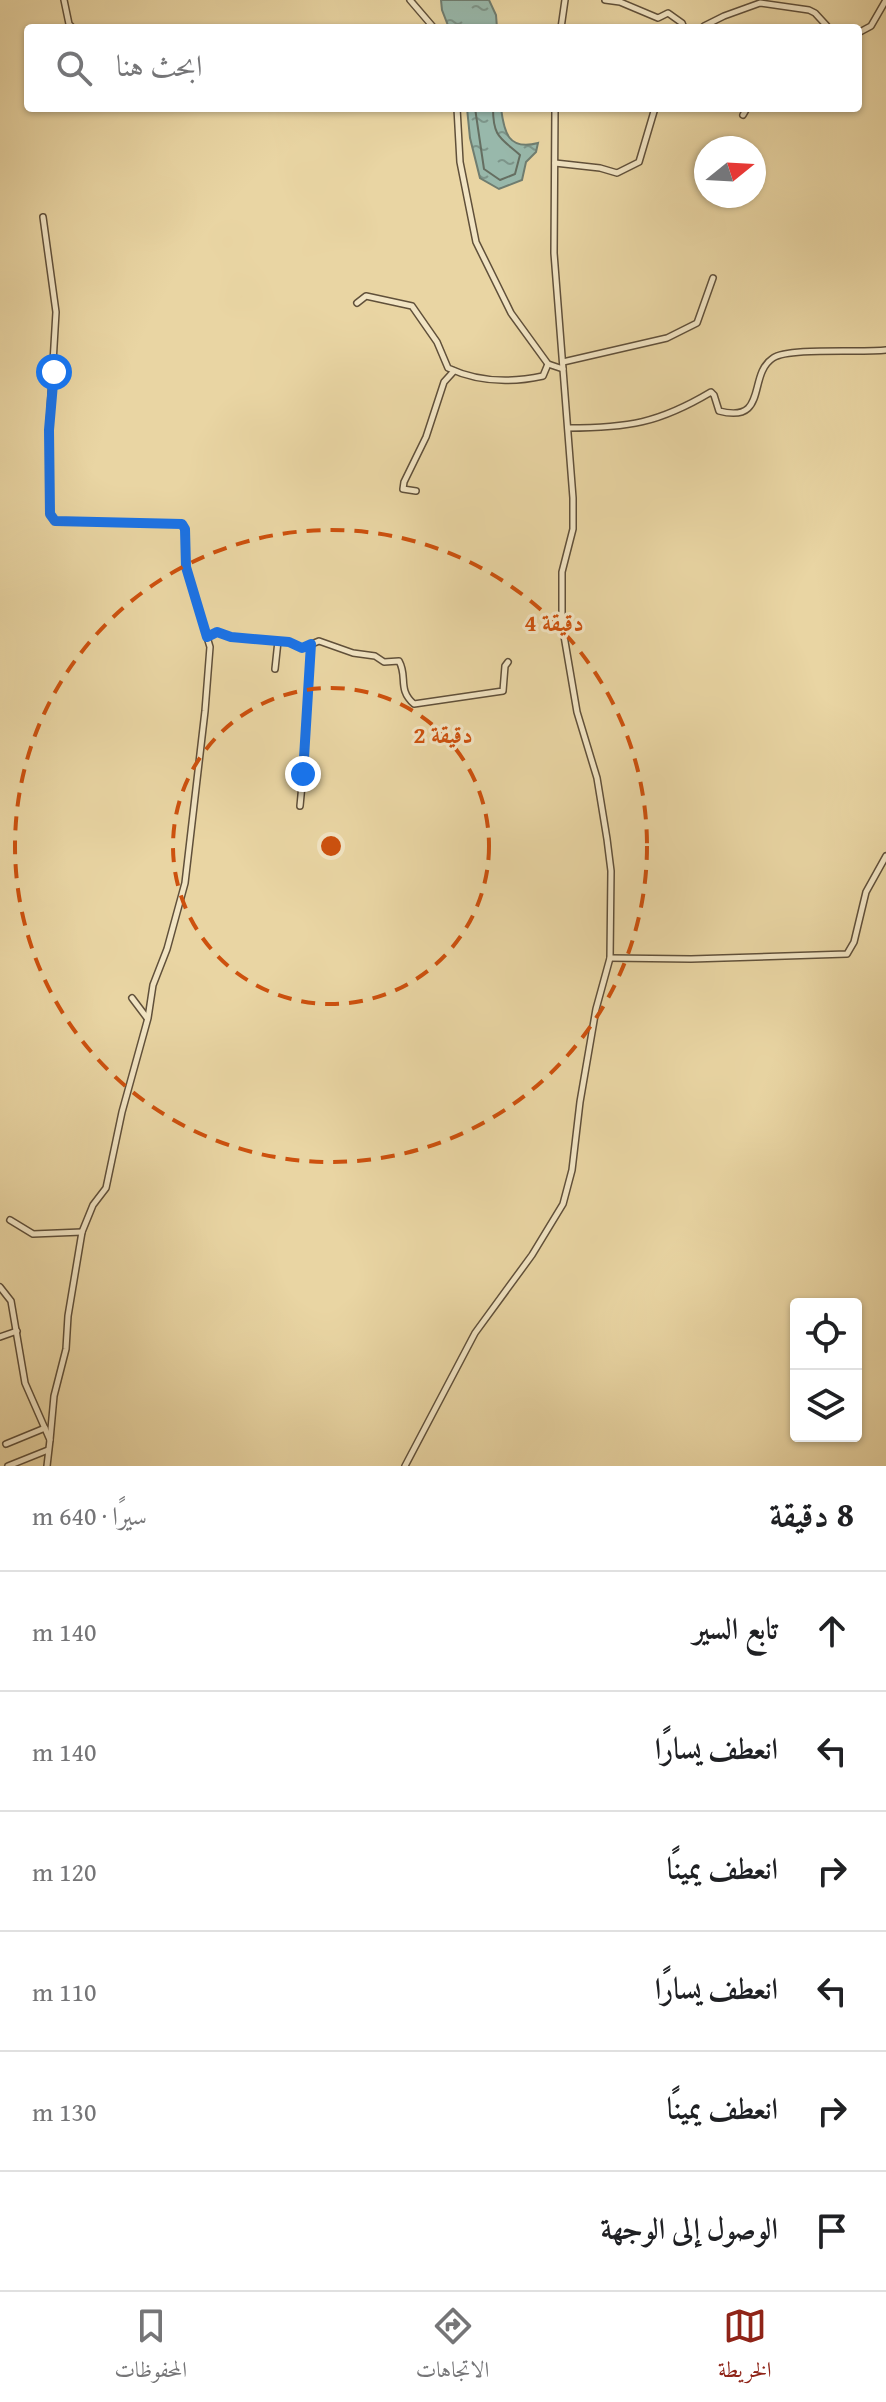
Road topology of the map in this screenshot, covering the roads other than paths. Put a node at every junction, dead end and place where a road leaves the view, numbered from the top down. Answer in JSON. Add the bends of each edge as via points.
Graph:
{"nodes":[{"id":1,"x":64,"y":0,"type":"edge"},
{"id":2,"x":410,"y":0,"type":"edge"},
{"id":3,"x":565,"y":0,"type":"edge"},
{"id":4,"x":605,"y":0,"type":"edge"},
{"id":5,"x":886,"y":0,"type":"edge"},
{"id":6,"x":711,"y":14,"type":"dead end"},
{"id":7,"x":69,"y":24,"type":"edge"},
{"id":8,"x":431,"y":24,"type":"edge"},
{"id":9,"x":562,"y":24,"type":"edge"},
{"id":10,"x":682,"y":24,"type":"edge"},
{"id":11,"x":706,"y":24,"type":"edge"},
{"id":12,"x":709,"y":24,"type":"edge"},
{"id":13,"x":825,"y":24,"type":"edge"},
{"id":14,"x":862,"y":31,"type":"edge"},
{"id":15,"x":457,"y":112,"type":"edge"},
{"id":16,"x":555,"y":112,"type":"edge"},
{"id":17,"x":654,"y":112,"type":"edge"},
{"id":18,"x":745,"y":112,"type":"edge"},
{"id":19,"x":743,"y":115,"type":"dead end"},
{"id":20,"x":555,"y":163,"type":"junction"},
{"id":21,"x":43,"y":217,"type":"dead end"},
{"id":22,"x":713,"y":278,"type":"dead end"},
{"id":23,"x":357,"y":303,"type":"dead end"},
{"id":24,"x":886,"y":350,"type":"edge"},
{"id":25,"x":548,"y":364,"type":"junction"},
{"id":26,"x":563,"y":366,"type":"junction"},
{"id":27,"x":454,"y":371,"type":"junction"},
{"id":28,"x":568,"y":428,"type":"junction"},
{"id":29,"x":416,"y":491,"type":"dead end"},
{"id":30,"x":207,"y":637,"type":"junction"},
{"id":31,"x":278,"y":641,"type":"junction"},
{"id":32,"x":311,"y":644,"type":"junction"},
{"id":33,"x":508,"y":662,"type":"dead end"},
{"id":34,"x":275,"y":669,"type":"dead end"},
{"id":35,"x":303,"y":774,"type":"junction"},
{"id":36,"x":291,"y":779,"type":"dead end"},
{"id":37,"x":300,"y":806,"type":"dead end"},
{"id":38,"x":886,"y":856,"type":"edge"},
{"id":39,"x":610,"y":958,"type":"junction"},
{"id":40,"x":132,"y":998,"type":"dead end"},
{"id":41,"x":148,"y":1018,"type":"junction"},
{"id":42,"x":10,"y":1220,"type":"dead end"},
{"id":43,"x":82,"y":1232,"type":"junction"},
{"id":44,"x":0,"y":1287,"type":"edge"},
{"id":45,"x":17,"y":1331,"type":"junction"},
{"id":46,"x":0,"y":1337,"type":"edge"},
{"id":47,"x":45,"y":1428,"type":"junction"},
{"id":48,"x":50,"y":1440,"type":"junction"},
{"id":49,"x":6,"y":1444,"type":"dead end"},
{"id":50,"x":49,"y":1449,"type":"junction"},
{"id":51,"x":8,"y":1466,"type":"edge"},
{"id":52,"x":47,"y":1466,"type":"edge"},
{"id":53,"x":405,"y":1466,"type":"edge"}],
"edges":[{"from":1,"to":7,"type":"street"},
{"from":2,"to":8,"type":"street"},
{"from":3,"to":9,"type":"street"},
{"from":4,"to":10,"type":"street","via":[[658,18],[668,13]]},
{"from":5,"to":14,"type":"street","via":[[871,26]]},
{"from":6,"to":11,"type":"street"},
{"from":12,"to":13,"type":"street","via":[[760,3],[809,10]]},
{"from":15,"to":25,"type":"street","via":[[460,162],[476,242],[511,313]]},
{"from":16,"to":20,"type":"street"},
{"from":17,"to":20,"type":"street","via":[[639,162],[617,173]]},
{"from":18,"to":19,"type":"street"},
{"from":20,"to":26,"type":"street","via":[[554,253]]},
{"from":21,"to":30,"type":"street","via":[[56,312],[50,514],[55,521],[182,524],[186,567]]},
{"from":22,"to":26,"type":"street","via":[[697,323],[667,338]]},
{"from":23,"to":27,"type":"street","via":[[366,296],[412,306]]},
{"from":24,"to":28,"type":"street","via":[[775,356],[751,406],[741,413],[719,411],[711,392],[639,424]]},
{"from":25,"to":26,"type":"street"},
{"from":25,"to":27,"type":"street","via":[[543,376],[517,382]]},
{"from":26,"to":28,"type":"street"},
{"from":27,"to":29,"type":"street","via":[[444,382],[404,482],[403,489]]},
{"from":28,"to":39,"type":"street","via":[[573,529],[562,572],[562,624],[607,839]]},
{"from":30,"to":31,"type":"street","via":[[217,632]]},
{"from":30,"to":41,"type":"street","via":[[205,711],[185,883]]},
{"from":31,"to":32,"type":"street","via":[[302,648]]},
{"from":31,"to":34,"type":"street"},
{"from":32,"to":33,"type":"street","via":[[319,641],[384,662],[399,661],[402,687],[414,704],[503,691]]},
{"from":32,"to":35,"type":"street"},
{"from":35,"to":36,"type":"street"},
{"from":35,"to":37,"type":"street"},
{"from":38,"to":39,"type":"street","via":[[866,892],[847,954]]},
{"from":39,"to":53,"type":"street","via":[[596,1009],[563,1204],[475,1333]]},
{"from":40,"to":41,"type":"street"},
{"from":41,"to":43,"type":"street","via":[[106,1188]]},
{"from":42,"to":43,"type":"street","via":[[33,1234]]},
{"from":43,"to":48,"type":"street"},
{"from":44,"to":45,"type":"street","via":[[11,1301]]},
{"from":45,"to":46,"type":"street"},
{"from":45,"to":47,"type":"street","via":[[25,1383]]},
{"from":47,"to":48,"type":"street"},
{"from":47,"to":49,"type":"street"},
{"from":48,"to":50,"type":"street"},
{"from":50,"to":51,"type":"street"},
{"from":50,"to":52,"type":"street"}]}
